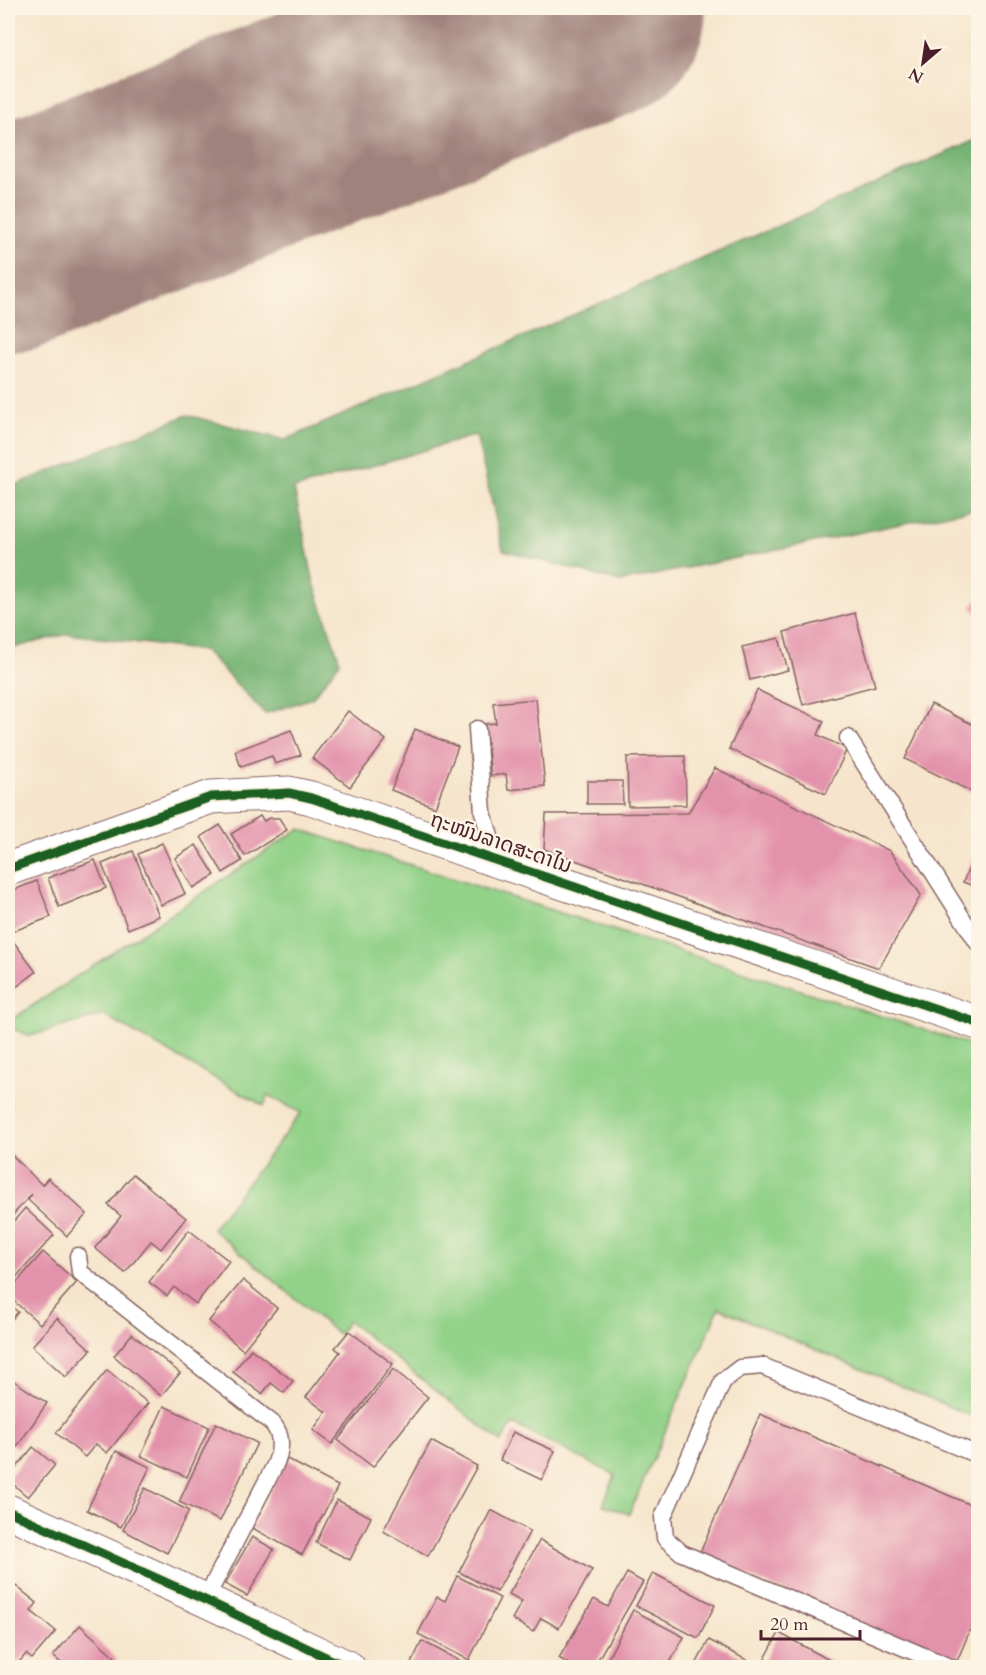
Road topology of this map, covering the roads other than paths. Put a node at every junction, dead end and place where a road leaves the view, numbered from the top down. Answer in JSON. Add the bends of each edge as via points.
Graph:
{"nodes":[{"id":1,"x":477,"y":729,"type":"dead end"},
{"id":2,"x":848,"y":738,"type":"dead end"},
{"id":3,"x":497,"y":861,"type":"junction"},
{"id":4,"x":8,"y":869,"type":"edge"},
{"id":5,"x":978,"y":943,"type":"edge"},
{"id":6,"x":978,"y":1023,"type":"edge"},
{"id":7,"x":78,"y":1256,"type":"dead end"},
{"id":8,"x":978,"y":1455,"type":"edge"},
{"id":9,"x":8,"y":1511,"type":"edge"},
{"id":10,"x":205,"y":1599,"type":"junction"},
{"id":11,"x":349,"y":1668,"type":"edge"},
{"id":12,"x":952,"y":1668,"type":"edge"}],
"edges":[{"from":1,"to":3,"type":"lane","via":[[483,812]]},
{"from":2,"to":5,"type":"lane"},
{"from":3,"to":4,"type":"street","name":"ຖະໜົນລາດສະດາໄນ","via":[[289,793],[211,797]]},
{"from":3,"to":6,"type":"street","name":"ຖະໜົນລາດສະດາໄນ"},
{"from":7,"to":10,"type":"lane","via":[[80,1272],[272,1423],[280,1434],[274,1467]]},
{"from":8,"to":12,"type":"lane","via":[[762,1366],[740,1368],[723,1381],[663,1517],[665,1538],[682,1553]]},
{"from":9,"to":10,"type":"street"},
{"from":10,"to":11,"type":"street"}]}
